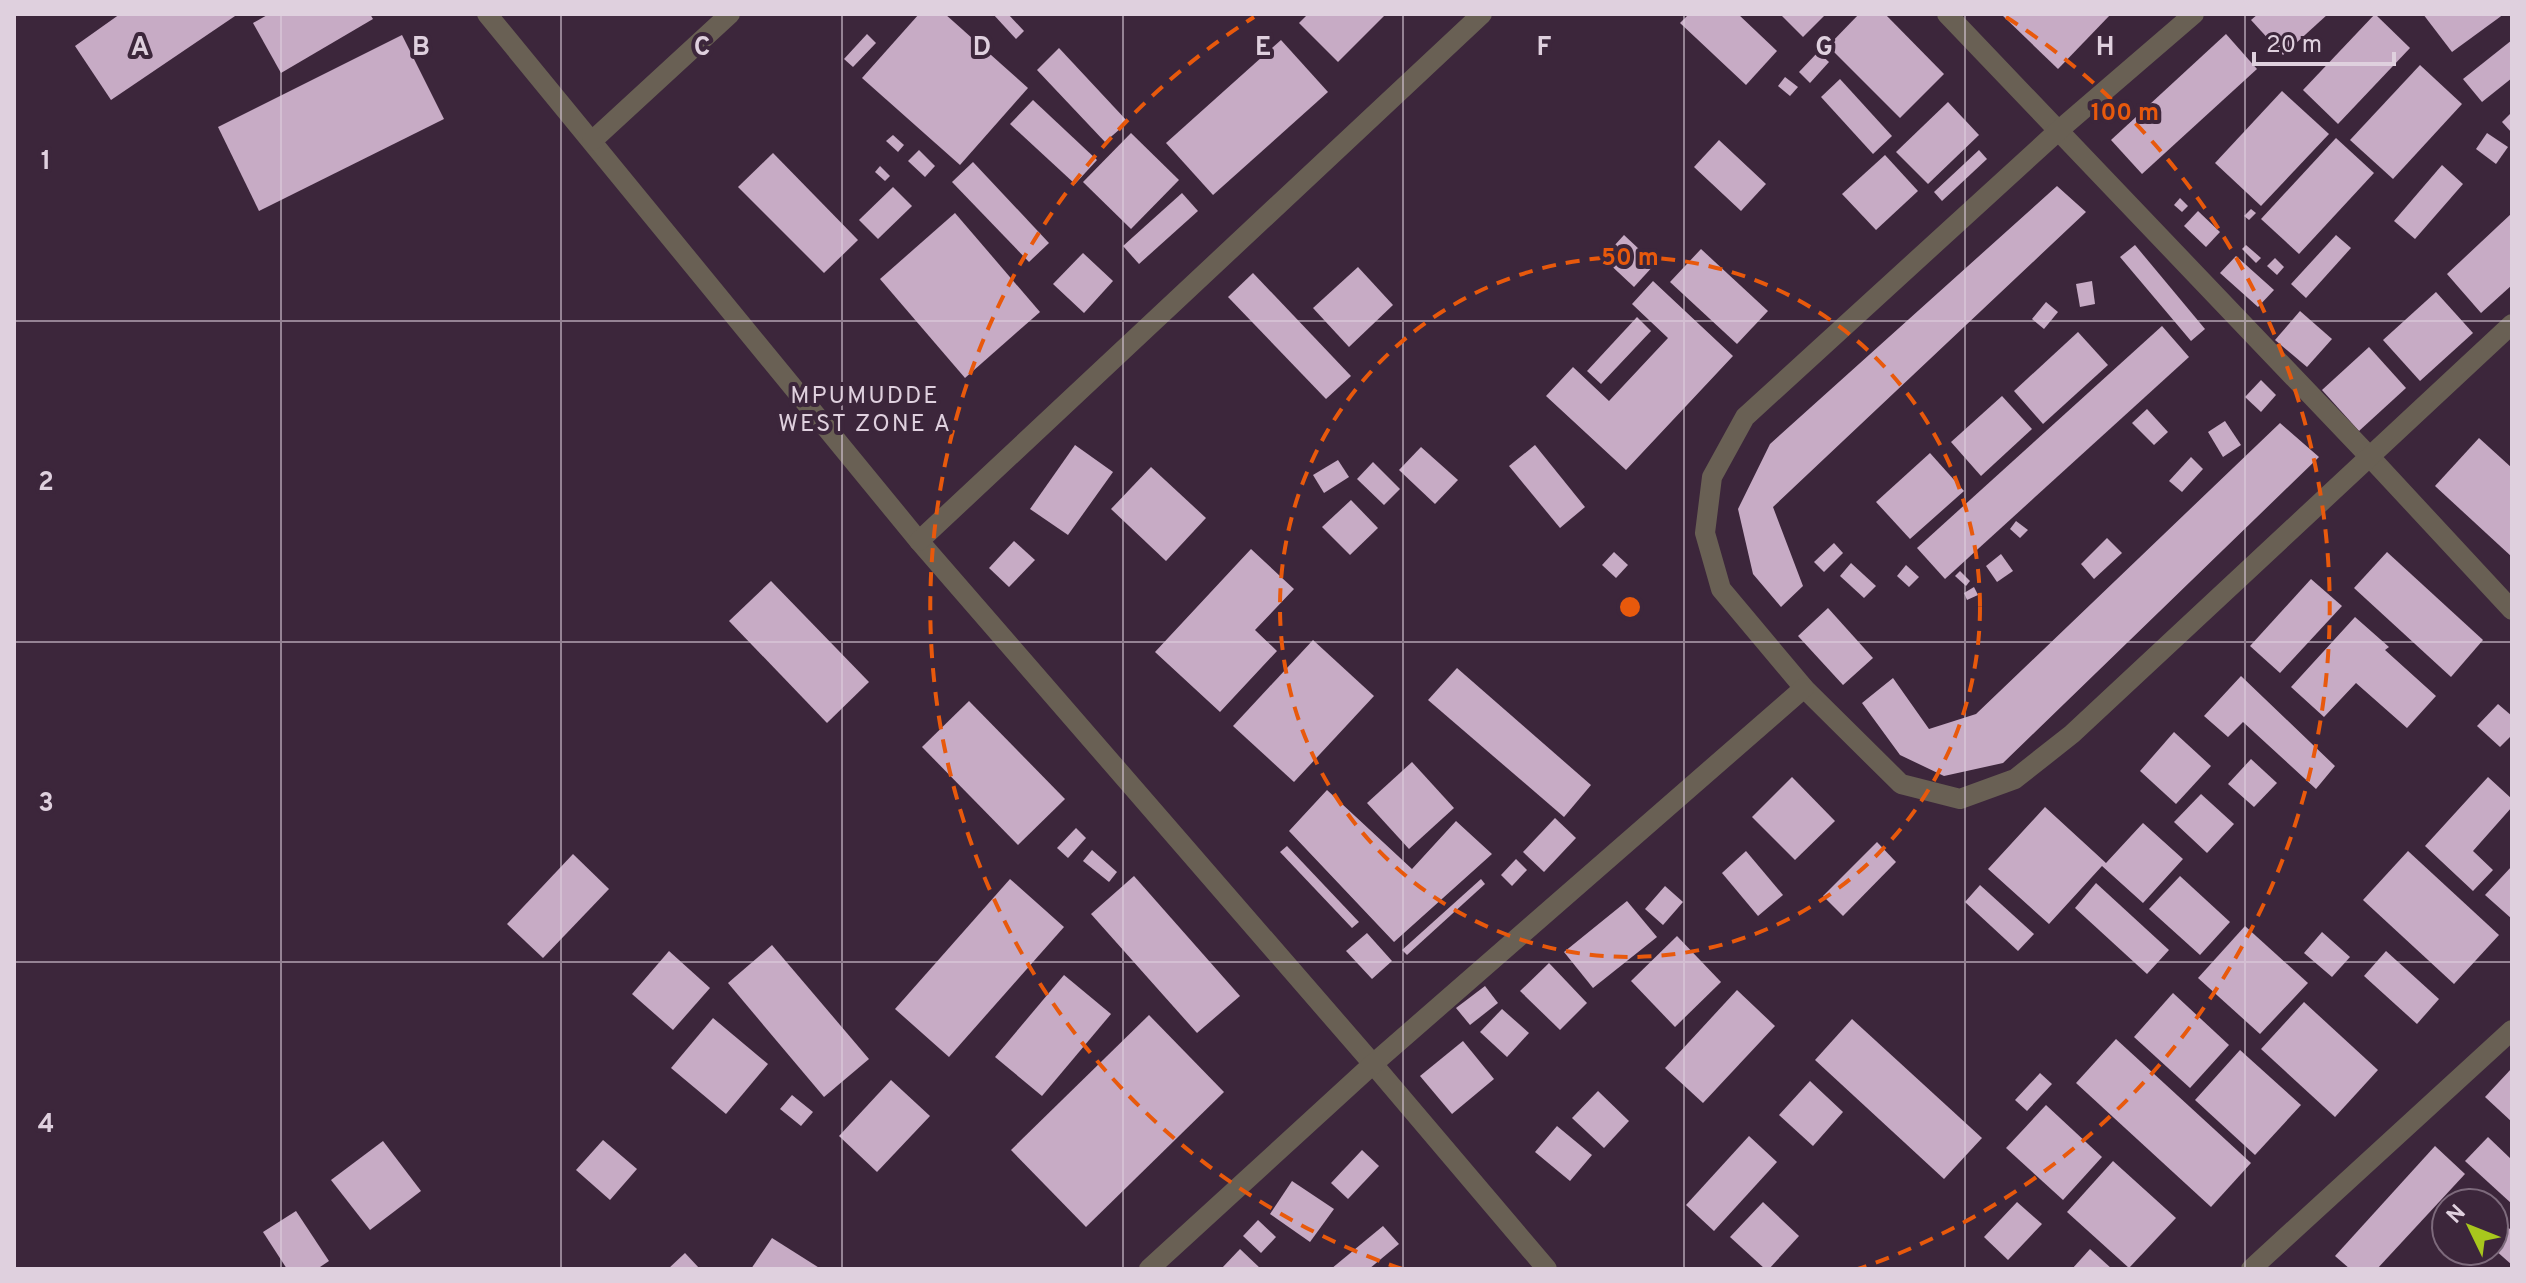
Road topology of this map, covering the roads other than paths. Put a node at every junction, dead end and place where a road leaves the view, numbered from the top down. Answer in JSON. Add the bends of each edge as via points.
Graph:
{"nodes":[{"id":1,"x":487,"y":14,"type":"edge"},
{"id":2,"x":730,"y":14,"type":"edge"},
{"id":3,"x":1482,"y":14,"type":"edge"},
{"id":4,"x":1947,"y":14,"type":"edge"},
{"id":5,"x":2194,"y":14,"type":"edge"},
{"id":6,"x":2058,"y":131,"type":"junction"},
{"id":7,"x":592,"y":141,"type":"junction"},
{"id":8,"x":2512,"y":324,"type":"edge"},
{"id":9,"x":2369,"y":456,"type":"junction"},
{"id":10,"x":919,"y":541,"type":"junction"},
{"id":11,"x":2512,"y":610,"type":"edge"},
{"id":12,"x":1804,"y":688,"type":"junction"},
{"id":13,"x":2512,"y":1030,"type":"edge"},
{"id":14,"x":1373,"y":1064,"type":"junction"},
{"id":15,"x":1149,"y":1269,"type":"edge"},
{"id":16,"x":1547,"y":1269,"type":"edge"},
{"id":17,"x":2251,"y":1269,"type":"edge"}],
"edges":[{"from":1,"to":7,"type":"street"},
{"from":2,"to":7,"type":"street"},
{"from":3,"to":10,"type":"street"},
{"from":4,"to":6,"type":"street"},
{"from":5,"to":6,"type":"street"},
{"from":6,"to":9,"type":"street"},
{"from":6,"to":12,"type":"street","via":[[1745,417],[1712,477],[1705,533],[1721,589]]},
{"from":7,"to":10,"type":"street"},
{"from":8,"to":9,"type":"street"},
{"from":9,"to":11,"type":"street"},
{"from":9,"to":12,"type":"street","via":[[2072,734],[2015,779],[1960,799],[1901,784]]},
{"from":10,"to":14,"type":"street"},
{"from":12,"to":14,"type":"street"},
{"from":13,"to":17,"type":"street"},
{"from":14,"to":15,"type":"street"},
{"from":14,"to":16,"type":"street"}]}
